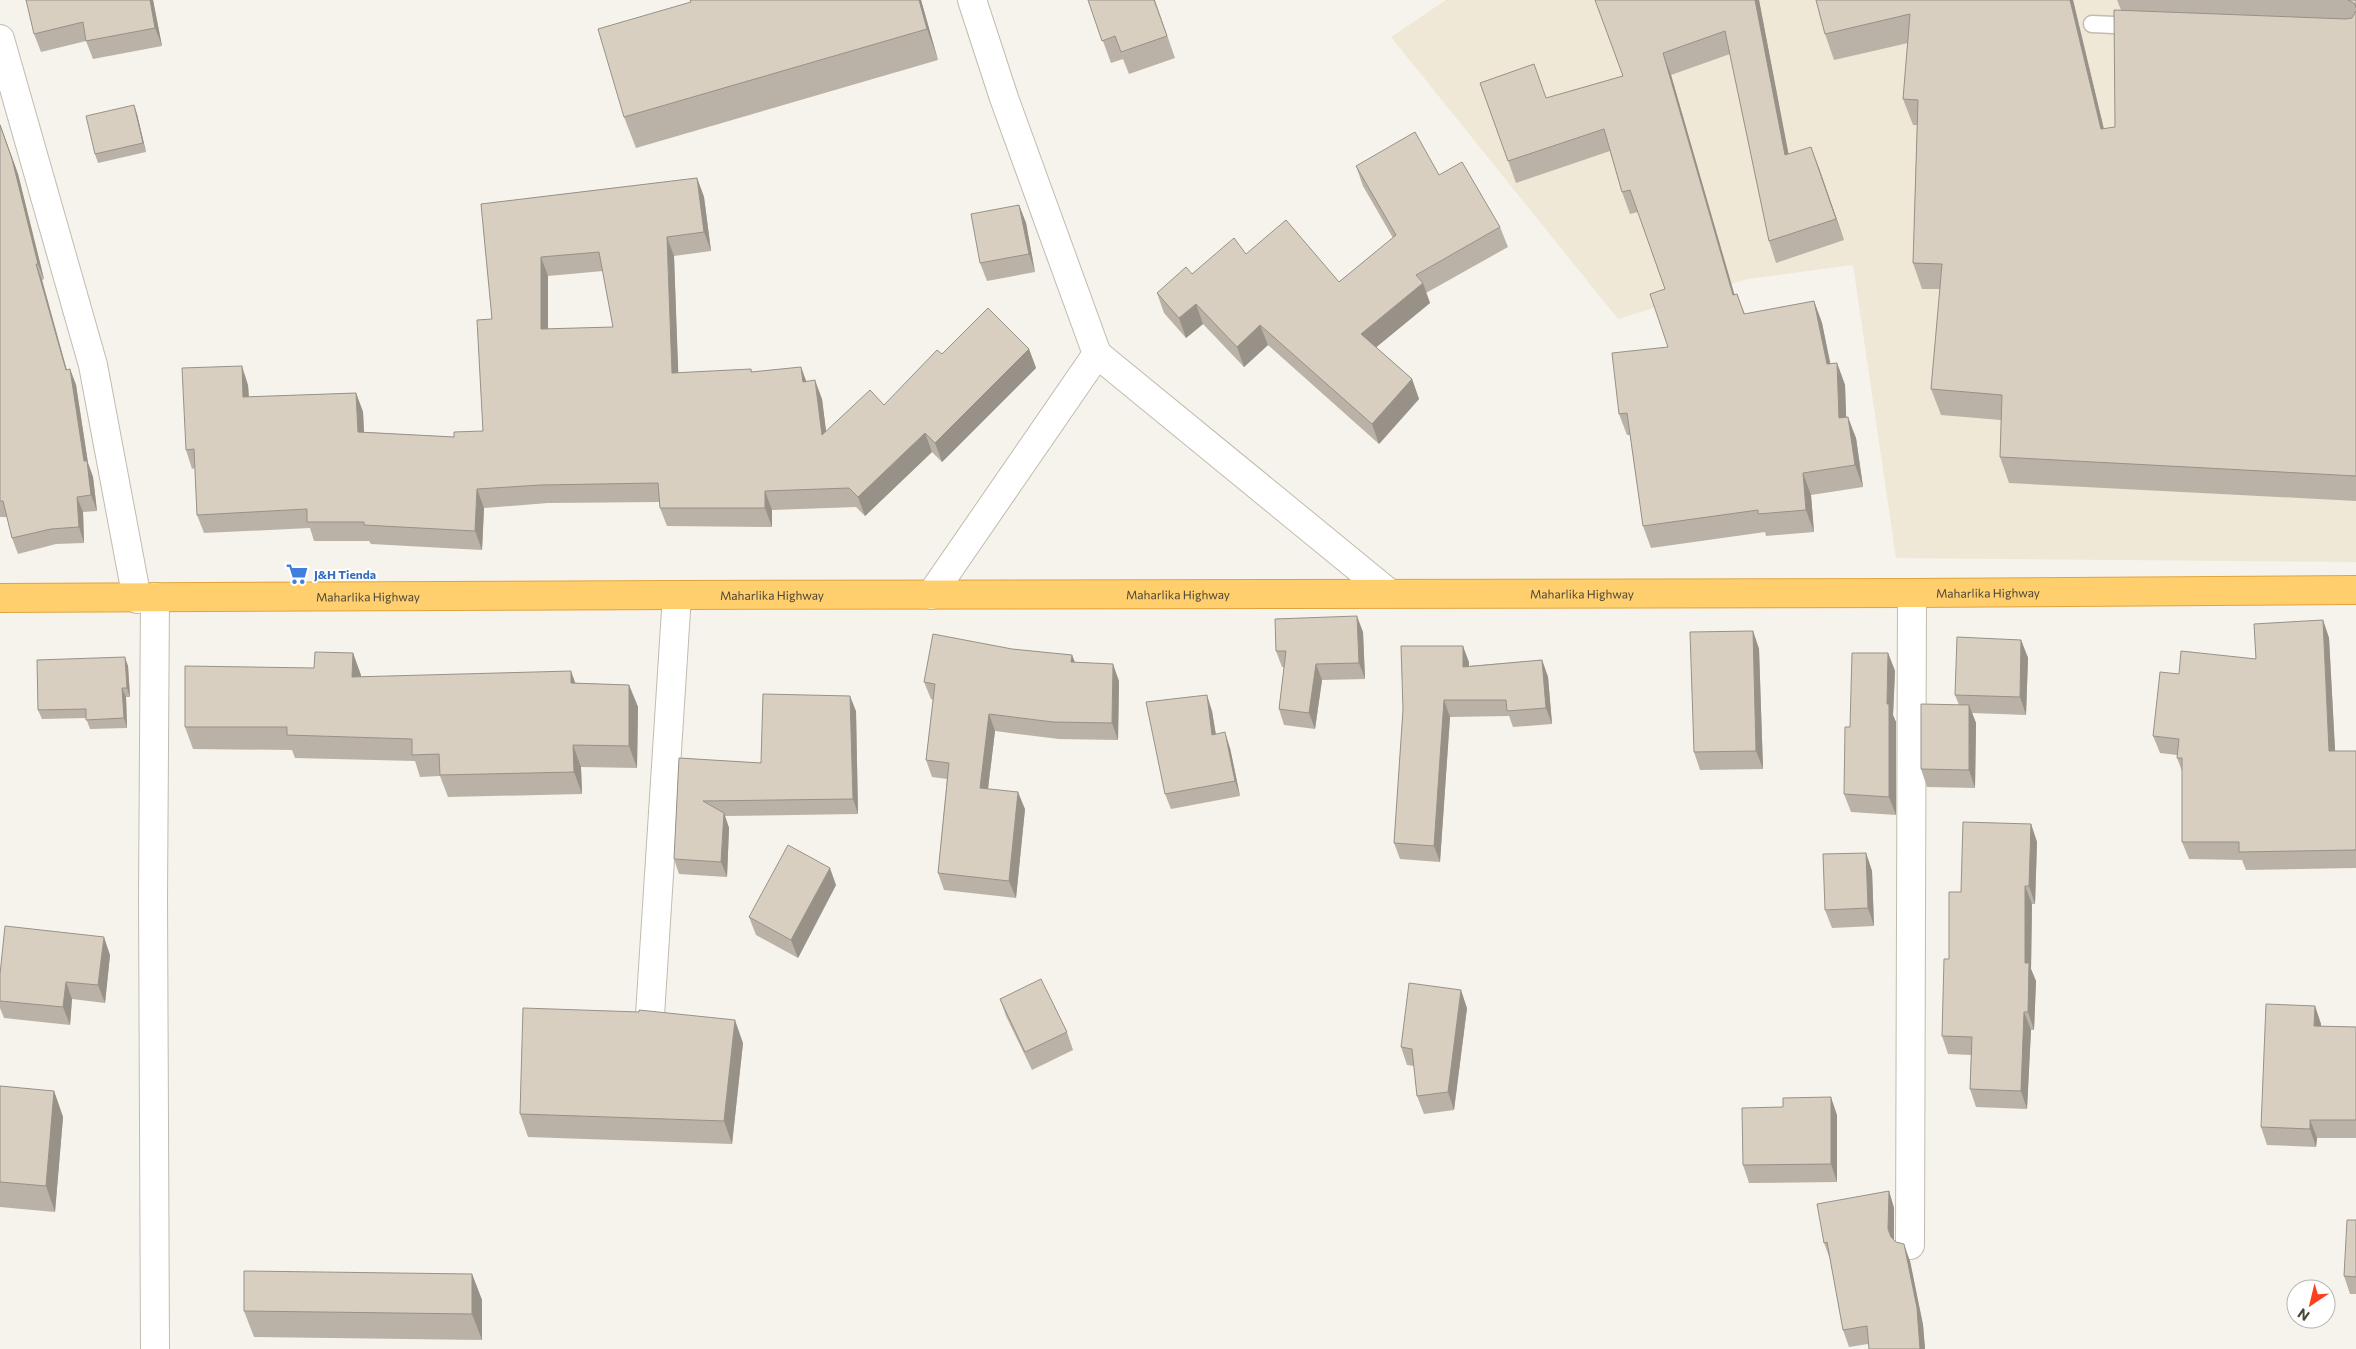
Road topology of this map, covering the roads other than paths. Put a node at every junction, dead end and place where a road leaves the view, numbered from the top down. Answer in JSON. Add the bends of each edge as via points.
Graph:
{"nodes":[{"id":1,"x":972,"y":0,"type":"edge"},
{"id":2,"x":2092,"y":24,"type":"dead end"},
{"id":3,"x":2151,"y":26,"type":"edge"},
{"id":4,"x":0,"y":39,"type":"edge"},
{"id":5,"x":1097,"y":354,"type":"junction"},
{"id":6,"x":2356,"y":590,"type":"edge"},
{"id":7,"x":1389,"y":593,"type":"junction"},
{"id":8,"x":1912,"y":594,"type":"junction"},
{"id":9,"x":677,"y":595,"type":"junction"},
{"id":10,"x":931,"y":595,"type":"junction"},
{"id":11,"x":0,"y":598,"type":"edge"},
{"id":12,"x":146,"y":598,"type":"junction"},
{"id":13,"x":650,"y":1014,"type":"edge"},
{"id":14,"x":1910,"y":1245,"type":"dead end"},
{"id":15,"x":155,"y":1349,"type":"edge"}],
"edges":[{"from":1,"to":5,"type":"street"},
{"from":2,"to":3,"type":"lane"},
{"from":4,"to":12,"type":"street","via":[[92,365]]},
{"from":5,"to":7,"type":"street"},
{"from":5,"to":10,"type":"street"},
{"from":6,"to":8,"type":"highway","name":"Maharlika Highway"},
{"from":7,"to":8,"type":"highway","name":"Maharlika Highway"},
{"from":7,"to":10,"type":"highway","name":"Maharlika Highway"},
{"from":8,"to":14,"type":"street"},
{"from":9,"to":10,"type":"highway","name":"Maharlika Highway"},
{"from":9,"to":12,"type":"highway","name":"Maharlika Highway"},
{"from":9,"to":13,"type":"street"},
{"from":11,"to":12,"type":"highway","name":"Maharlika Highway"},
{"from":12,"to":15,"type":"street","via":[[153,898]]}]}
